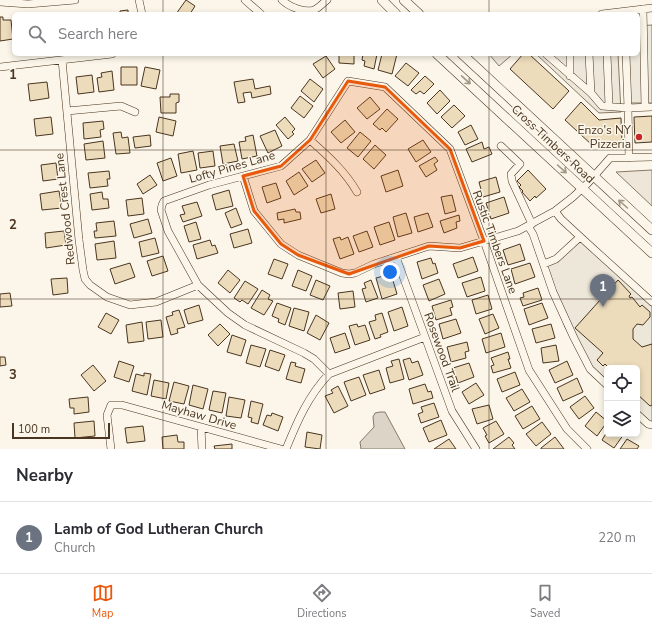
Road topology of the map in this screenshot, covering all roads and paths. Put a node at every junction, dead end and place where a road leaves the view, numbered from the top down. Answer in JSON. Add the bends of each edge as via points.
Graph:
{"nodes":[{"id":1,"x":75,"y":0,"type":"edge"},
{"id":2,"x":139,"y":0,"type":"edge"},
{"id":3,"x":245,"y":0,"type":"edge"},
{"id":4,"x":282,"y":0,"type":"edge"},
{"id":5,"x":327,"y":0,"type":"edge"},
{"id":6,"x":382,"y":0,"type":"edge"},
{"id":7,"x":404,"y":0,"type":"edge"},
{"id":8,"x":0,"y":2,"type":"edge"},
{"id":9,"x":652,"y":8,"type":"edge"},
{"id":10,"x":642,"y":9,"type":"junction"},
{"id":11,"x":142,"y":12,"type":"edge"},
{"id":12,"x":259,"y":12,"type":"edge"},
{"id":13,"x":315,"y":12,"type":"edge"},
{"id":14,"x":394,"y":12,"type":"edge"},
{"id":15,"x":414,"y":12,"type":"edge"},
{"id":16,"x":630,"y":12,"type":"edge"},
{"id":17,"x":95,"y":56,"type":"edge"},
{"id":18,"x":440,"y":56,"type":"edge"},
{"id":19,"x":464,"y":56,"type":"edge"},
{"id":20,"x":570,"y":56,"type":"edge"},
{"id":21,"x":589,"y":56,"type":"edge"},
{"id":22,"x":607,"y":56,"type":"edge"},
{"id":23,"x":626,"y":56,"type":"edge"},
{"id":24,"x":552,"y":57,"type":"edge"},
{"id":25,"x":62,"y":60,"type":"junction"},
{"id":26,"x":0,"y":67,"type":"edge"},
{"id":27,"x":570,"y":76,"type":"junction"},
{"id":28,"x":348,"y":81,"type":"joint"},
{"id":29,"x":591,"y":93,"type":"junction"},
{"id":30,"x":609,"y":106,"type":"junction"},
{"id":31,"x":649,"y":107,"type":"edge"},
{"id":32,"x":628,"y":108,"type":"junction"},
{"id":33,"x":67,"y":111,"type":"junction"},
{"id":34,"x":135,"y":112,"type":"dead end"},
{"id":35,"x":310,"y":140,"type":"junction"},
{"id":36,"x":502,"y":146,"type":"dead end"},
{"id":37,"x":652,"y":157,"type":"edge"},
{"id":38,"x":629,"y":158,"type":"junction"},
{"id":39,"x":244,"y":176,"type":"junction"},
{"id":40,"x":594,"y":177,"type":"junction"},
{"id":41,"x":583,"y":188,"type":"junction"},
{"id":42,"x":357,"y":192,"type":"dead end"},
{"id":43,"x":555,"y":212,"type":"junction"},
{"id":44,"x":530,"y":225,"type":"junction"},
{"id":45,"x":652,"y":230,"type":"edge"},
{"id":46,"x":580,"y":237,"type":"junction"},
{"id":47,"x":484,"y":241,"type":"junction"},
{"id":48,"x":652,"y":253,"type":"edge"},
{"id":49,"x":396,"y":257,"type":"junction"},
{"id":50,"x":544,"y":264,"type":"junction"},
{"id":51,"x":198,"y":285,"type":"junction"},
{"id":52,"x":652,"y":302,"type":"edge"},
{"id":53,"x":426,"y":337,"type":"junction"},
{"id":54,"x":329,"y":374,"type":"junction"},
{"id":55,"x":604,"y":382,"type":"edge"},
{"id":56,"x":640,"y":417,"type":"edge"},
{"id":57,"x":652,"y":425,"type":"edge"},
{"id":58,"x":201,"y":428,"type":"junction"},
{"id":59,"x":110,"y":449,"type":"edge"},
{"id":60,"x":202,"y":449,"type":"edge"},
{"id":61,"x":280,"y":449,"type":"edge"},
{"id":62,"x":286,"y":449,"type":"edge"},
{"id":63,"x":476,"y":449,"type":"edge"},
{"id":64,"x":587,"y":449,"type":"edge"}],
"edges":[{"from":1,"to":8,"type":"street","via":[[28,4]]},
{"from":2,"to":11,"type":"street"},
{"from":3,"to":12,"type":"street"},
{"from":4,"to":13,"type":"street","via":[[296,8]]},
{"from":5,"to":13,"type":"street"},
{"from":6,"to":14,"type":"main road"},
{"from":7,"to":15,"type":"main road"},
{"from":9,"to":10,"type":"street"},
{"from":10,"to":16,"type":"street"},
{"from":10,"to":31,"type":"street"},
{"from":17,"to":25,"type":"street"},
{"from":18,"to":41,"type":"main road","name":"Cross Timbers Road","one_way":true},
{"from":19,"to":40,"type":"main road","name":"Cross Timbers Road"},
{"from":20,"to":27,"type":"street"},
{"from":21,"to":29,"type":"street"},
{"from":22,"to":30,"type":"street"},
{"from":23,"to":32,"type":"street"},
{"from":24,"to":27,"type":"street"},
{"from":25,"to":26,"type":"street"},
{"from":25,"to":33,"type":"street","name":"Redwood Crest Lane"},
{"from":27,"to":29,"type":"street"},
{"from":28,"to":35,"type":"street","name":"Lofty Pines Lane"},
{"from":28,"to":47,"type":"street","name":"Rustic Timbers Lane","via":[[385,87],[450,149]]},
{"from":29,"to":30,"type":"street","via":[[602,106]]},
{"from":30,"to":32,"type":"street"},
{"from":31,"to":32,"type":"street"},
{"from":32,"to":38,"type":"street"},
{"from":33,"to":34,"type":"street","via":[[121,106]]},
{"from":33,"to":51,"type":"street","name":"Redwood Crest Lane","via":[[85,279],[107,297],[130,305],[156,302]]},
{"from":35,"to":39,"type":"street","name":"Lofty Pines Lane","via":[[281,166]]},
{"from":35,"to":42,"type":"street","via":[[338,165]]},
{"from":36,"to":44,"type":"street","via":[[520,164],[511,174],[512,181]]},
{"from":37,"to":38,"type":"street"},
{"from":38,"to":40,"type":"street","via":[[610,158]]},
{"from":39,"to":49,"type":"street","via":[[254,211],[281,244],[298,255],[348,274]]},
{"from":39,"to":51,"type":"street","name":"Lofty Pines Lane","via":[[170,198],[162,205],[161,210],[168,231]]},
{"from":40,"to":41,"type":"street"},
{"from":45,"to":40,"type":"main road","name":"Cross Timbers Road","one_way":true},
{"from":41,"to":43,"type":"street"},
{"from":41,"to":48,"type":"main road","name":"Cross Timbers Road"},
{"from":43,"to":44,"type":"street"},
{"from":43,"to":46,"type":"street"},
{"from":44,"to":47,"type":"street"},
{"from":44,"to":50,"type":"street"},
{"from":46,"to":50,"type":"street","via":[[556,259]]},
{"from":46,"to":52,"type":"street"},
{"from":47,"to":49,"type":"street","via":[[460,248],[429,246]]},
{"from":47,"to":64,"type":"street","name":"Rustic Timbers Lane","via":[[528,370],[567,429]]},
{"from":49,"to":53,"type":"street","name":"Rosewood Trail"},
{"from":50,"to":55,"type":"street","via":[[553,292],[590,369]]},
{"from":51,"to":54,"type":"street","via":[[245,325],[304,353]]},
{"from":53,"to":54,"type":"street"},
{"from":53,"to":63,"type":"street","name":"Rosewood Trail","via":[[452,411]]},
{"from":54,"to":62,"type":"street","via":[[318,386],[298,418]]},
{"from":56,"to":57,"type":"street"},
{"from":58,"to":59,"type":"street","name":"Mayhaw Drive","via":[[122,405],[111,405],[107,415]]},
{"from":58,"to":60,"type":"street"},
{"from":58,"to":61,"type":"street","name":"Mayhaw Drive"}]}
